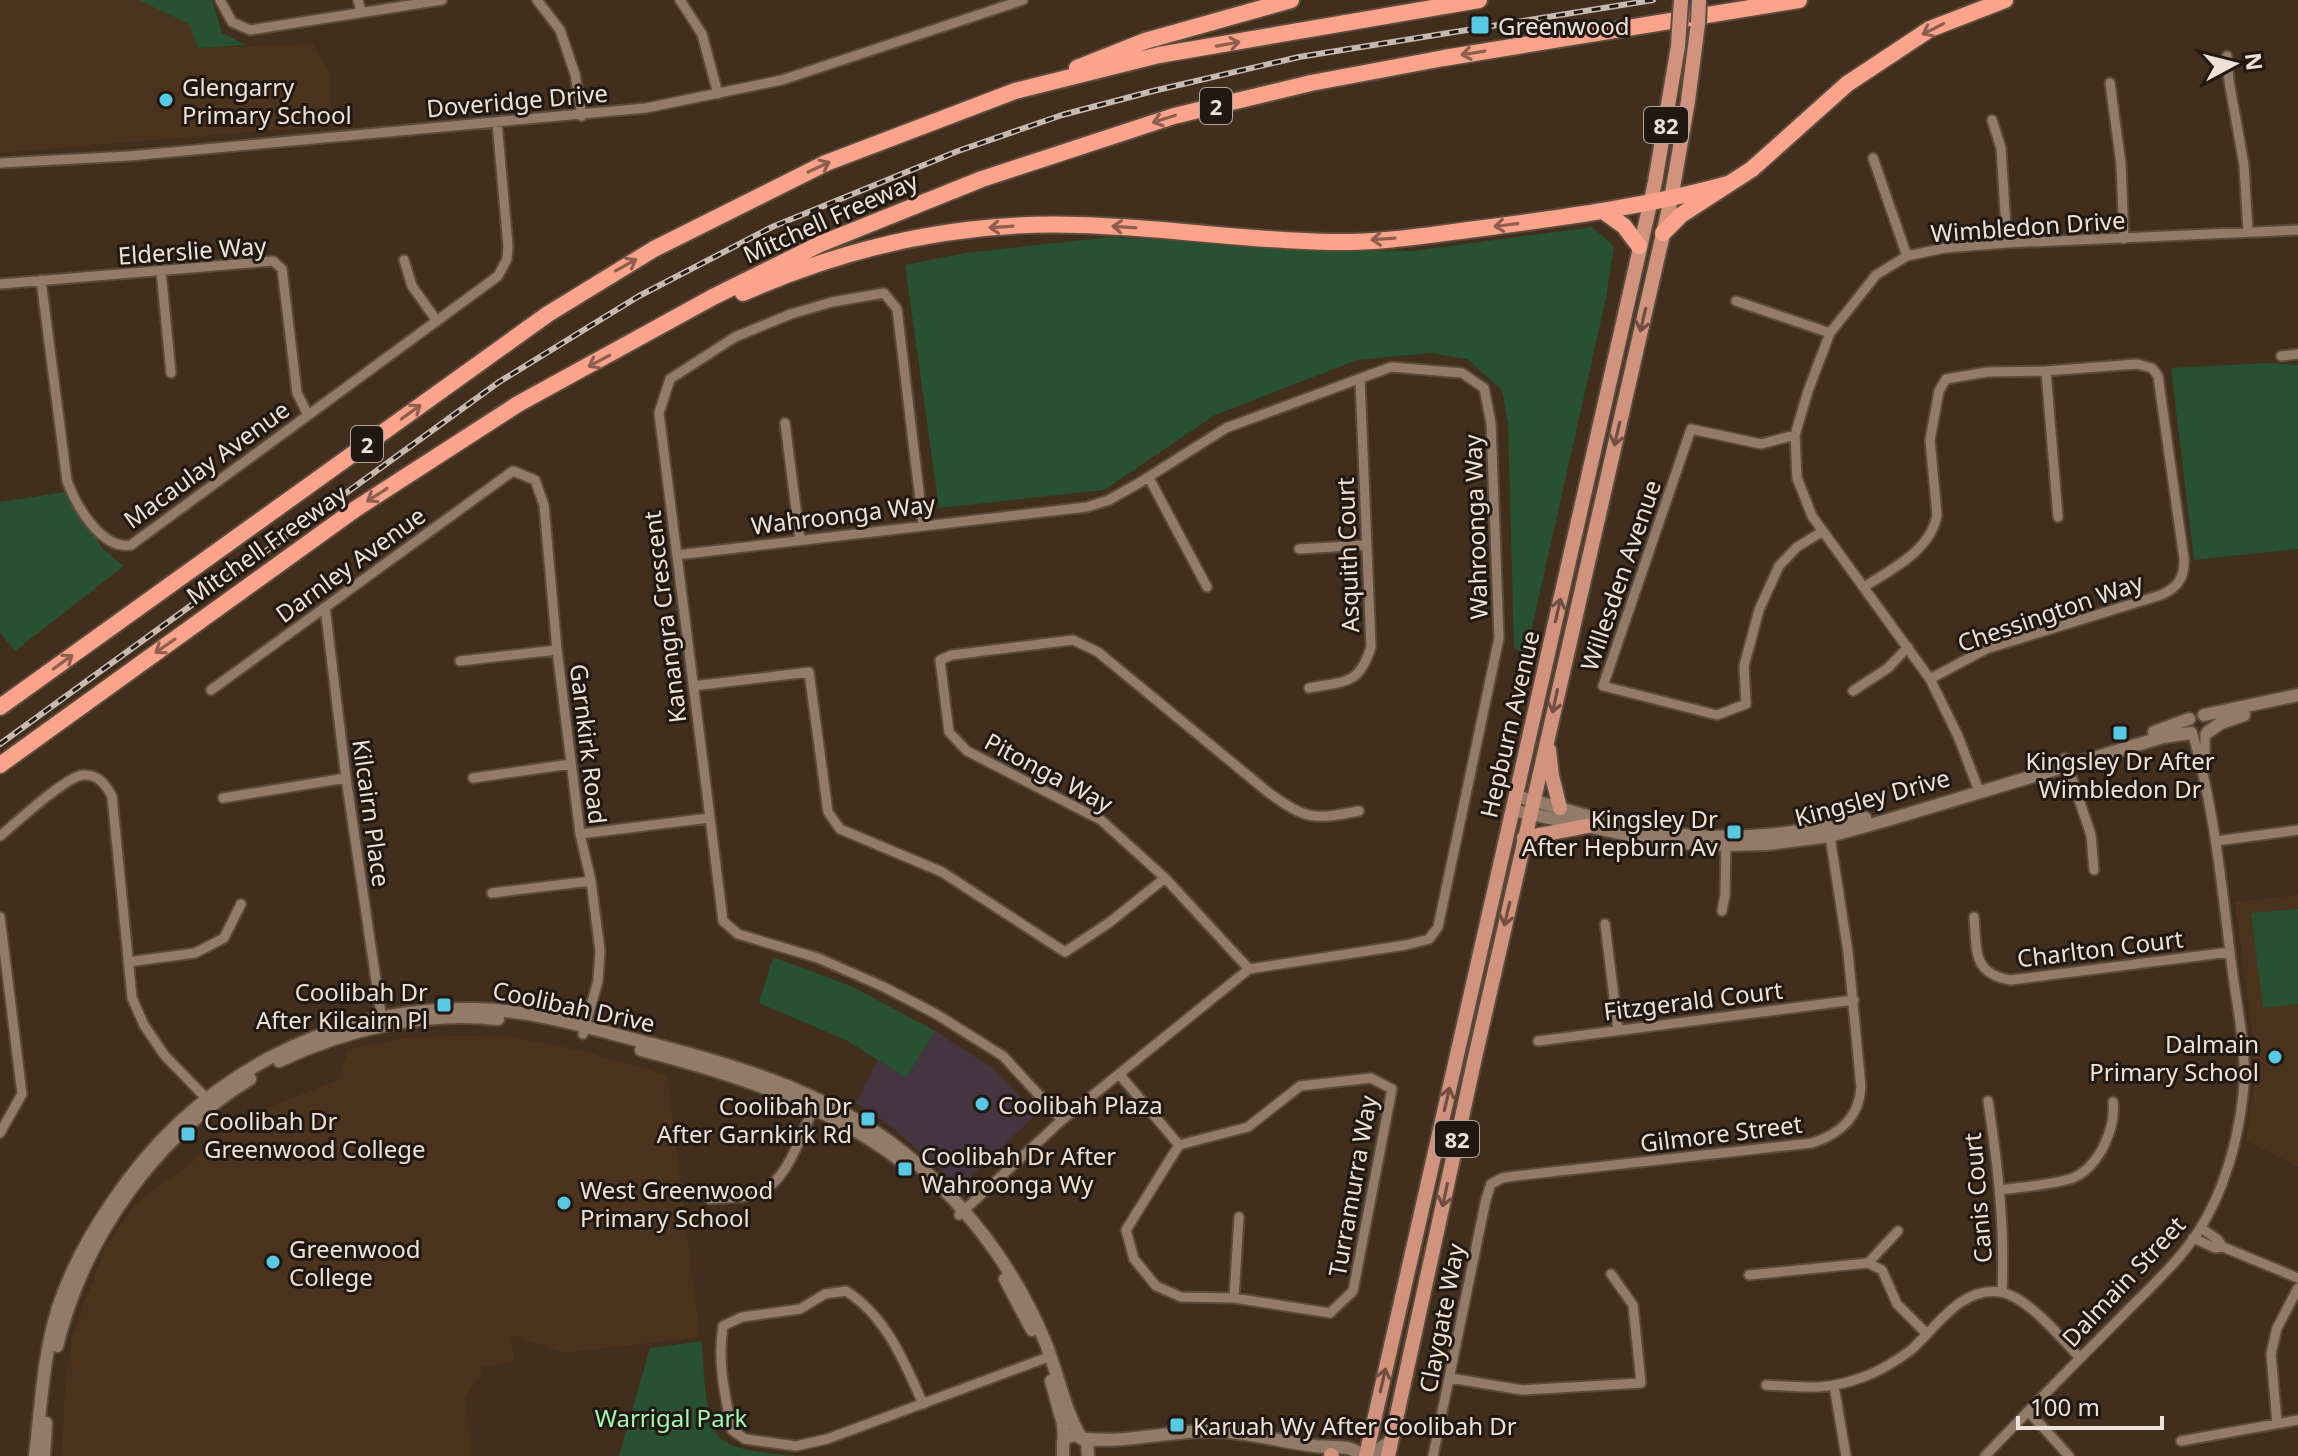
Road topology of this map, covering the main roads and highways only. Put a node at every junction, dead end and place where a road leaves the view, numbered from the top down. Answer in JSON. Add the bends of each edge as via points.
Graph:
{"nodes":[{"id":1,"x":1291,"y":0,"type":"edge"},
{"id":2,"x":1479,"y":0,"type":"edge"},
{"id":3,"x":1681,"y":0,"type":"edge"},
{"id":4,"x":1699,"y":0,"type":"edge"},
{"id":5,"x":1799,"y":0,"type":"edge"},
{"id":6,"x":2005,"y":0,"type":"edge"},
{"id":7,"x":1015,"y":91,"type":"junction"},
{"id":8,"x":1728,"y":184,"type":"junction"},
{"id":9,"x":1671,"y":199,"type":"junction"},
{"id":10,"x":1650,"y":203,"type":"junction"},
{"id":11,"x":1603,"y":211,"type":"junction"},
{"id":12,"x":1663,"y":233,"type":"junction"},
{"id":13,"x":1639,"y":246,"type":"junction"},
{"id":14,"x":668,"y":324,"type":"junction"},
{"id":15,"x":1608,"y":471,"type":"junction"},
{"id":16,"x":1575,"y":529,"type":"junction"},
{"id":17,"x":2298,"y":695,"type":"edge"},
{"id":18,"x":2298,"y":703,"type":"edge"},
{"id":19,"x":0,"y":707,"type":"edge"},
{"id":20,"x":2204,"y":715,"type":"junction"},
{"id":21,"x":2189,"y":719,"type":"junction"},
{"id":22,"x":1549,"y":729,"type":"junction"},
{"id":23,"x":2199,"y":734,"type":"junction"},
{"id":24,"x":2066,"y":761,"type":"junction"},
{"id":25,"x":0,"y":765,"type":"edge"},
{"id":26,"x":1514,"y":803,"type":"junction"},
{"id":27,"x":1531,"y":807,"type":"junction"},
{"id":28,"x":1560,"y":808,"type":"junction"},
{"id":29,"x":1587,"y":826,"type":"junction"},
{"id":30,"x":1524,"y":838,"type":"junction"},
{"id":31,"x":1726,"y":841,"type":"junction"},
{"id":32,"x":209,"y":1101,"type":"junction"},
{"id":33,"x":1047,"y":1357,"type":"junction"},
{"id":34,"x":1083,"y":1437,"type":"junction"},
{"id":35,"x":1064,"y":1440,"type":"junction"},
{"id":36,"x":1117,"y":1440,"type":"junction"},
{"id":37,"x":1314,"y":1446,"type":"junction"},
{"id":38,"x":1390,"y":1448,"type":"edge"},
{"id":39,"x":1088,"y":1455,"type":"edge"},
{"id":40,"x":35,"y":1456,"type":"edge"},
{"id":41,"x":44,"y":1456,"type":"edge"},
{"id":42,"x":1063,"y":1456,"type":"edge"},
{"id":43,"x":1333,"y":1456,"type":"edge"},
{"id":44,"x":1366,"y":1456,"type":"edge"}],
"edges":[{"from":1,"to":7,"type":"highway","via":[[1145,41]]},
{"from":7,"to":2,"type":"highway","name":"Mitchell Freeway","number":"2","one_way":true,"via":[[1159,55]]},
{"from":3,"to":10,"type":"main road","name":"Hepburn Avenue","number":"82","bridge":true,"via":[[1671,98]]},
{"from":4,"to":9,"type":"main road","name":"Hepburn Avenue","number":"82","bridge":true},
{"from":5,"to":14,"type":"highway","name":"Mitchell Freeway","number":"2","one_way":true,"via":[[1429,61],[1174,116],[982,179],[843,234]]},
{"from":6,"to":8,"type":"highway","one_way":true,"via":[[1930,29],[1847,84],[1762,161]]},
{"from":19,"to":7,"type":"highway","name":"Mitchell Freeway","number":"2","one_way":true,"via":[[614,272],[826,163]]},
{"from":8,"to":9,"type":"highway"},
{"from":8,"to":12,"type":"highway"},
{"from":9,"to":10,"type":"highway"},
{"from":9,"to":12,"type":"main road","name":"Hepburn Avenue","number":"82"},
{"from":10,"to":11,"type":"highway"},
{"from":10,"to":13,"type":"main road","name":"Hepburn Avenue","number":"82"},
{"from":11,"to":13,"type":"highway"},
{"from":11,"to":14,"type":"highway","one_way":true,"via":[[1335,242],[1079,225],[957,231],[831,259]]},
{"from":12,"to":15,"type":"main road","name":"Hepburn Avenue","number":"82","one_way":true},
{"from":13,"to":16,"type":"main road","name":"Hepburn Avenue","number":"82"},
{"from":14,"to":25,"type":"highway","name":"Mitchell Freeway","number":"2","one_way":true,"via":[[518,404],[357,508]]},
{"from":15,"to":16,"type":"main road","via":[[1585,532],[1581,535]]},
{"from":15,"to":22,"type":"main road","name":"Hepburn Avenue","number":"82","one_way":true},
{"from":26,"to":16,"type":"main road","name":"Hepburn Avenue","number":"82","one_way":true},
{"from":17,"to":20,"type":"main road"},
{"from":18,"to":23,"type":"main road","name":"Kingsley Drive","via":[[2234,717]]},
{"from":20,"to":21,"type":"main road"},
{"from":20,"to":23,"type":"main road","via":[[2210,724]]},
{"from":21,"to":23,"type":"main road","via":[[2187,728]]},
{"from":21,"to":24,"type":"main road","name":"Kingsley Drive"},
{"from":22,"to":27,"type":"main road","name":"Hepburn Avenue","number":"82"},
{"from":22,"to":28,"type":"main road"},
{"from":23,"to":24,"type":"main road","name":"Kingsley Drive","via":[[2163,737]]},
{"from":24,"to":31,"type":"main road","name":"Kingsley Drive","via":[[1829,831]]},
{"from":26,"to":27,"type":"main road","name":"Kingsley Drive"},
{"from":44,"to":26,"type":"main road","name":"Hepburn Avenue","number":"82","one_way":true},
{"from":27,"to":28,"type":"main road","name":"Kingsley Drive"},
{"from":27,"to":29,"type":"main road","name":"Kingsley Drive"},
{"from":27,"to":30,"type":"main road","name":"Hepburn Avenue","number":"82"},
{"from":28,"to":31,"type":"main road","name":"Kingsley Drive","via":[[1663,833]]},
{"from":29,"to":30,"type":"main road"},
{"from":29,"to":31,"type":"main road","name":"Kingsley Drive","via":[[1661,842]]},
{"from":30,"to":38,"type":"main road","name":"Hepburn Avenue","number":"82","one_way":true},
{"from":32,"to":33,"type":"main road","name":"Coolibah Drive","via":[[279,1061],[382,1020],[489,1018],[584,1030],[816,1103],[885,1148],[962,1212]]},
{"from":32,"to":40,"type":"main road","name":"Coolibah Drive","via":[[147,1155],[81,1253],[57,1313],[44,1370]]},
{"from":32,"to":41,"type":"main road","name":"Coolibah Drive","via":[[144,1171],[80,1277],[54,1359]]},
{"from":33,"to":34,"type":"main road","name":"Coolibah Drive"},
{"from":33,"to":35,"type":"main road","name":"Coolibah Drive"},
{"from":34,"to":35,"type":"main road"},
{"from":34,"to":36,"type":"main road"},
{"from":34,"to":39,"type":"main road","name":"Coolibah Drive"},
{"from":35,"to":42,"type":"main road","name":"Coolibah Drive"},
{"from":36,"to":37,"type":"main road","via":[[1213,1431]]},
{"from":36,"to":39,"type":"main road"},
{"from":37,"to":43,"type":"main road"},
{"from":37,"to":44,"type":"main road"},
{"from":38,"to":44,"type":"main road"}]}
